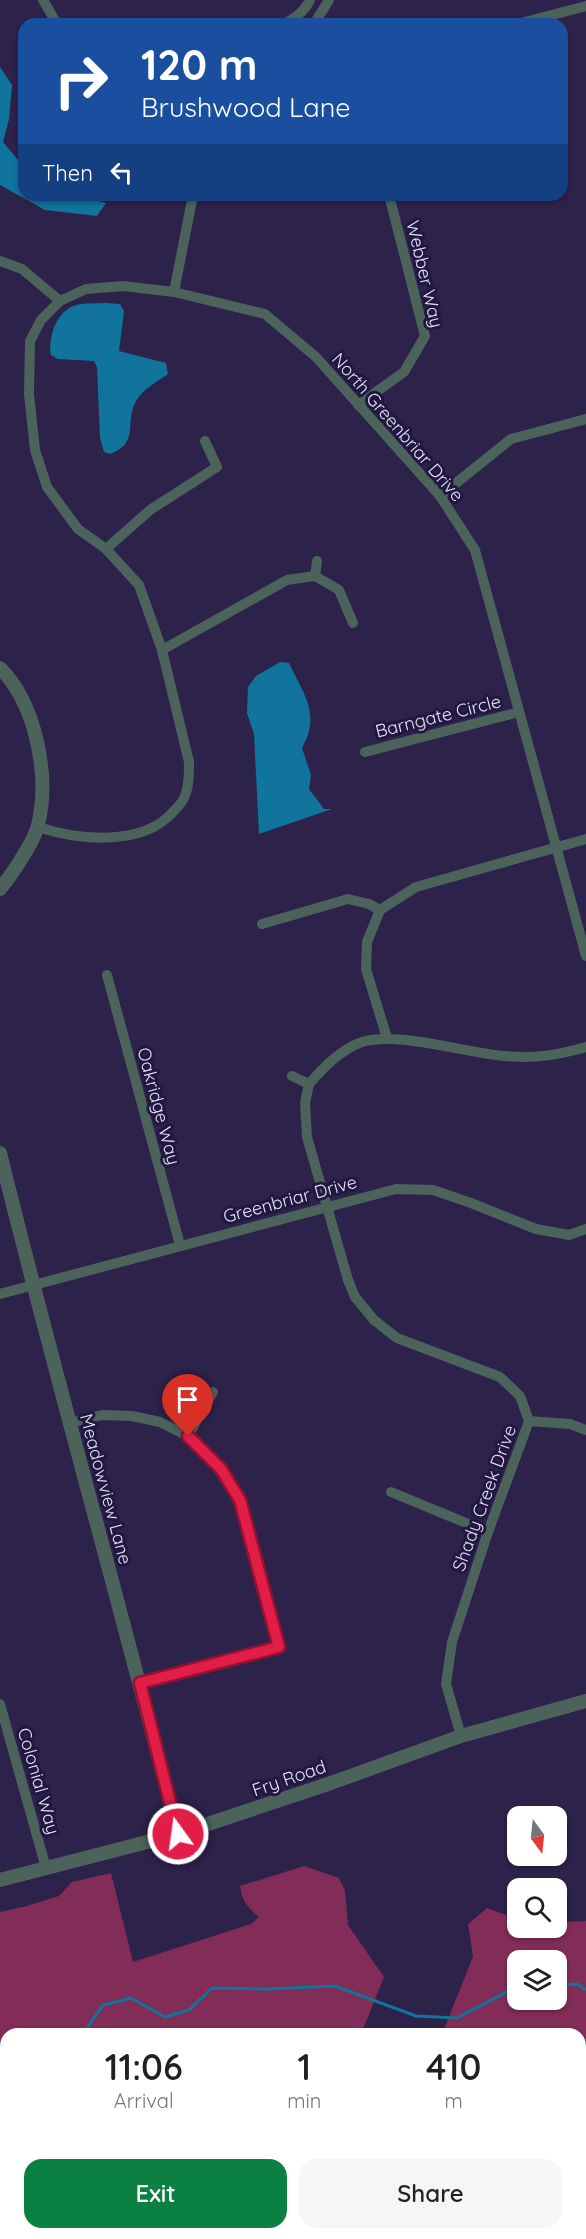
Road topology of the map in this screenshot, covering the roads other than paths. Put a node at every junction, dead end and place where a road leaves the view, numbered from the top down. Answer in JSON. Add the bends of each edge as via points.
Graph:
{"nodes":[{"id":1,"x":43,"y":0,"type":"edge"},
{"id":2,"x":310,"y":0,"type":"edge"},
{"id":3,"x":329,"y":0,"type":"edge"},
{"id":4,"x":586,"y":6,"type":"edge"},
{"id":5,"x":54,"y":18,"type":"edge"},
{"id":6,"x":293,"y":18,"type":"edge"},
{"id":7,"x":318,"y":18,"type":"edge"},
{"id":8,"x":540,"y":18,"type":"edge"},
{"id":9,"x":192,"y":201,"type":"edge"},
{"id":10,"x":391,"y":201,"type":"edge"},
{"id":11,"x":0,"y":261,"type":"edge"},
{"id":12,"x":174,"y":292,"type":"junction"},
{"id":13,"x":60,"y":301,"type":"junction"},
{"id":14,"x":358,"y":405,"type":"junction"},
{"id":15,"x":586,"y":419,"type":"edge"},
{"id":16,"x":205,"y":441,"type":"dead end"},
{"id":17,"x":440,"y":496,"type":"junction"},
{"id":18,"x":106,"y":549,"type":"junction"},
{"id":19,"x":317,"y":561,"type":"dead end"},
{"id":20,"x":315,"y":576,"type":"junction"},
{"id":21,"x":353,"y":623,"type":"dead end"},
{"id":22,"x":162,"y":650,"type":"junction"},
{"id":23,"x":0,"y":668,"type":"edge"},
{"id":24,"x":519,"y":712,"type":"junction"},
{"id":25,"x":365,"y":752,"type":"dead end"},
{"id":26,"x":38,"y":827,"type":"junction"},
{"id":27,"x":586,"y":839,"type":"edge"},
{"id":28,"x":557,"y":847,"type":"junction"},
{"id":29,"x":0,"y":889,"type":"edge"},
{"id":30,"x":380,"y":910,"type":"junction"},
{"id":31,"x":262,"y":924,"type":"dead end"},
{"id":32,"x":586,"y":957,"type":"edge"},
{"id":33,"x":107,"y":975,"type":"dead end"},
{"id":34,"x":387,"y":1038,"type":"junction"},
{"id":35,"x":586,"y":1047,"type":"edge"},
{"id":36,"x":291,"y":1076,"type":"dead end"},
{"id":37,"x":309,"y":1084,"type":"junction"},
{"id":38,"x":0,"y":1153,"type":"edge"},
{"id":39,"x":326,"y":1206,"type":"junction"},
{"id":40,"x":586,"y":1229,"type":"edge"},
{"id":41,"x":180,"y":1245,"type":"junction"},
{"id":42,"x":33,"y":1285,"type":"junction"},
{"id":43,"x":0,"y":1294,"type":"edge"},
{"id":44,"x":213,"y":1392,"type":"dead end"},
{"id":45,"x":529,"y":1421,"type":"junction"},
{"id":46,"x":70,"y":1423,"type":"junction"},
{"id":47,"x":586,"y":1430,"type":"edge"},
{"id":48,"x":188,"y":1436,"type":"junction"},
{"id":49,"x":391,"y":1492,"type":"dead end"},
{"id":50,"x":488,"y":1532,"type":"junction"},
{"id":51,"x":140,"y":1683,"type":"junction"},
{"id":52,"x":586,"y":1701,"type":"edge"},
{"id":53,"x":0,"y":1704,"type":"edge"},
{"id":54,"x":461,"y":1736,"type":"junction"},
{"id":55,"x":178,"y":1834,"type":"junction"},
{"id":56,"x":46,"y":1868,"type":"junction"},
{"id":57,"x":0,"y":1880,"type":"edge"}],
"edges":[{"from":1,"to":5,"type":"street"},
{"from":2,"to":6,"type":"street"},
{"from":3,"to":7,"type":"street"},
{"from":4,"to":8,"type":"street"},
{"from":9,"to":12,"type":"street"},
{"from":10,"to":14,"type":"street","name":"Webber Way","via":[[425,336],[404,372]]},
{"from":11,"to":13,"type":"street","via":[[22,269]]},
{"from":12,"to":13,"type":"street","name":"North Greenbriar Drive","via":[[123,286],[86,289]]},
{"from":12,"to":14,"type":"street","name":"North Greenbriar Drive","via":[[265,315],[316,357]]},
{"from":13,"to":18,"type":"street","via":[[41,320],[30,341],[29,394],[35,450],[47,487],[78,529]]},
{"from":14,"to":17,"type":"street","name":"North Greenbriar Drive"},
{"from":15,"to":17,"type":"street","via":[[511,439]]},
{"from":16,"to":18,"type":"street","via":[[217,467],[150,510]]},
{"from":17,"to":24,"type":"street","name":"North Greenbriar Drive","via":[[475,550]]},
{"from":18,"to":22,"type":"street","via":[[139,585]]},
{"from":19,"to":20,"type":"street"},
{"from":20,"to":21,"type":"street","via":[[339,590]]},
{"from":20,"to":22,"type":"street","via":[[287,580]]},
{"from":22,"to":26,"type":"street","via":[[189,762],[184,800],[164,822],[129,836],[85,837]]},
{"from":23,"to":26,"type":"street","via":[[13,681],[27,708],[38,748]]},
{"from":24,"to":25,"type":"street","name":"Barngate Circle"},
{"from":24,"to":28,"type":"street","name":"North Greenbriar Drive"},
{"from":26,"to":29,"type":"street"},
{"from":27,"to":28,"type":"street"},
{"from":28,"to":30,"type":"street","via":[[416,886]]},
{"from":28,"to":32,"type":"street","name":"North Greenbriar Drive"},
{"from":30,"to":31,"type":"street","via":[[348,899]]},
{"from":30,"to":34,"type":"street","via":[[367,942],[366,969]]},
{"from":33,"to":41,"type":"street","name":"Oakridge Way"},
{"from":34,"to":35,"type":"street","via":[[505,1056],[548,1057]]},
{"from":34,"to":37,"type":"street","via":[[363,1042],[340,1053]]},
{"from":36,"to":37,"type":"street"},
{"from":37,"to":39,"type":"street","name":"Shady Creek Drive","via":[[305,1103],[307,1137]]},
{"from":38,"to":42,"type":"street","name":"Meadowview Lane"},
{"from":39,"to":40,"type":"street","name":"Greenbriar Drive","via":[[396,1189],[433,1190],[536,1229],[569,1235]]},
{"from":39,"to":41,"type":"street","name":"Greenbriar Drive"},
{"from":39,"to":45,"type":"street","name":"Shady Creek Drive","via":[[355,1297],[374,1320],[397,1338],[500,1377],[520,1396]]},
{"from":41,"to":42,"type":"street","name":"Greenbriar Drive"},
{"from":42,"to":43,"type":"street","name":"Greenbriar Drive"},
{"from":42,"to":46,"type":"street","name":"Meadowview Lane"},
{"from":44,"to":48,"type":"street"},
{"from":45,"to":47,"type":"street","via":[[570,1424]]},
{"from":45,"to":50,"type":"street","name":"Shady Creek Drive"},
{"from":46,"to":48,"type":"street","via":[[102,1414],[132,1416],[160,1422]]},
{"from":46,"to":51,"type":"street","name":"Meadowview Lane"},
{"from":48,"to":51,"type":"street","via":[[221,1469],[240,1500],[279,1647]]},
{"from":49,"to":50,"type":"street"},
{"from":50,"to":54,"type":"street","name":"Shady Creek Drive","via":[[452,1642],[446,1684]]},
{"from":51,"to":55,"type":"street","name":"Meadowview Lane"},
{"from":52,"to":54,"type":"street","name":"Fry Road"},
{"from":53,"to":56,"type":"street","name":"Colonial Way"},
{"from":54,"to":55,"type":"street","name":"Fry Road"},
{"from":55,"to":56,"type":"street","name":"Fry Road"},
{"from":56,"to":57,"type":"street","name":"Fry Road"}]}
